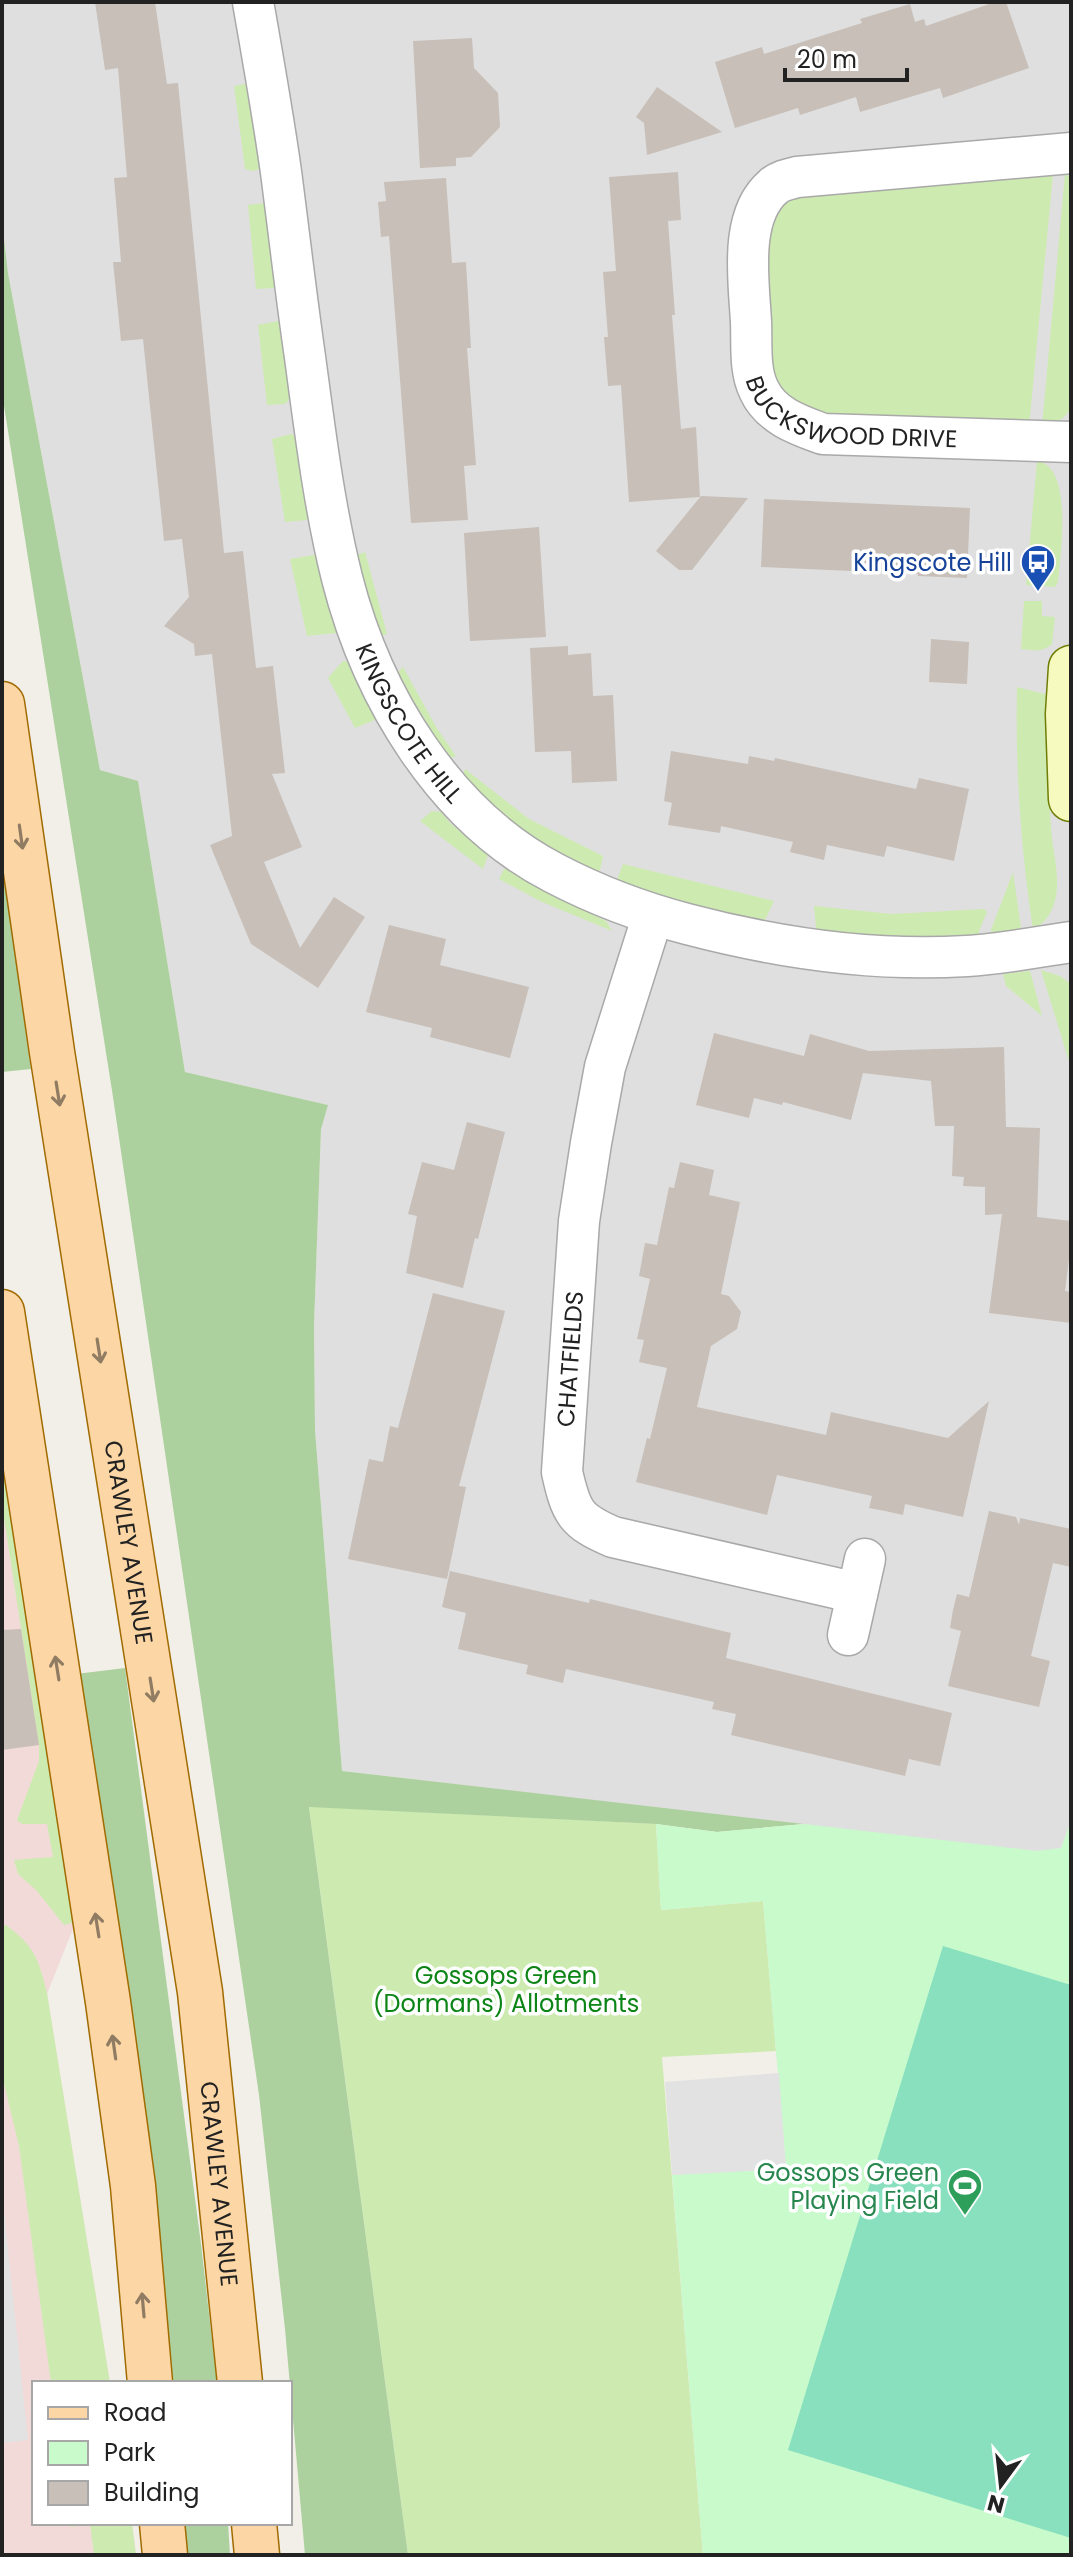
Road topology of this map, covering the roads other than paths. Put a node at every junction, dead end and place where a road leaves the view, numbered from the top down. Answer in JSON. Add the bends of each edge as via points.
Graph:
{"nodes":[{"id":1,"x":253,"y":2,"type":"edge"},
{"id":2,"x":1071,"y":153,"type":"edge"},
{"id":3,"x":1071,"y":442,"type":"edge"},
{"id":4,"x":1071,"y":668,"type":"edge"},
{"id":5,"x":2,"y":704,"type":"edge"},
{"id":6,"x":1071,"y":799,"type":"edge"},
{"id":7,"x":653,"y":915,"type":"junction"},
{"id":8,"x":1071,"y":942,"type":"edge"},
{"id":9,"x":2,"y":1312,"type":"edge"},
{"id":10,"x":848,"y":1635,"type":"dead end"},
{"id":11,"x":150,"y":2381,"type":"edge"},
{"id":12,"x":240,"y":2381,"type":"edge"},
{"id":13,"x":162,"y":2525,"type":"edge"},
{"id":14,"x":254,"y":2525,"type":"edge"},
{"id":15,"x":165,"y":2555,"type":"edge"},
{"id":16,"x":257,"y":2555,"type":"edge"}],
"edges":[{"from":1,"to":7,"type":"street","name":"KINGSCOTE HILL","via":[[328,513],[366,652],[394,711],[462,804],[551,872]]},
{"from":2,"to":3,"type":"street","name":"BUCKSWOOD DRIVE","via":[[797,177],[774,185],[760,205],[747,256],[759,389],[772,409],[794,423],[823,434]]},
{"from":4,"to":6,"type":"street"},
{"from":5,"to":12,"type":"main road","name":"CRAWLEY AVENUE","one_way":true,"via":[[200,1992]]},
{"from":7,"to":8,"type":"street","name":"KINGSCOTE HILL","via":[[767,943],[893,958],[967,956]]},
{"from":7,"to":10,"type":"street","name":"CHATFIELDS","via":[[605,1067],[579,1221],[562,1472],[569,1504],[588,1526],[613,1537],[861,1576]]},
{"from":11,"to":9,"type":"main road","one_way":true,"via":[[133,2186],[108,2002]]},
{"from":13,"to":15,"type":"main road"},
{"from":14,"to":16,"type":"main road"}]}
